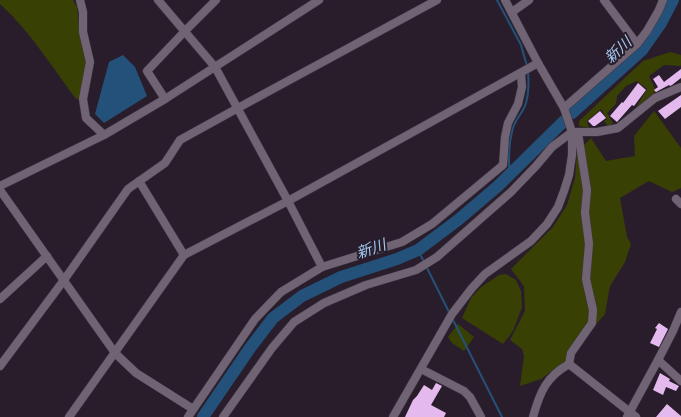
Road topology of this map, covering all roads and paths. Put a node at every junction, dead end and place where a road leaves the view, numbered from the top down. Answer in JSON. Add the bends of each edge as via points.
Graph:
{"nodes":[{"id":1,"x":80,"y":0,"type":"edge"},
{"id":2,"x":158,"y":0,"type":"edge"},
{"id":3,"x":216,"y":0,"type":"edge"},
{"id":4,"x":319,"y":0,"type":"edge"},
{"id":5,"x":437,"y":0,"type":"edge"},
{"id":6,"x":505,"y":0,"type":"edge"},
{"id":7,"x":529,"y":0,"type":"edge"},
{"id":8,"x":604,"y":0,"type":"edge"},
{"id":9,"x":664,"y":0,"type":"edge"},
{"id":10,"x":512,"y":12,"type":"junction"},
{"id":11,"x":185,"y":31,"type":"junction"},
{"id":12,"x":636,"y":44,"type":"junction"},
{"id":13,"x":538,"y":63,"type":"junction"},
{"id":14,"x":215,"y":67,"type":"junction"},
{"id":15,"x":521,"y":73,"type":"junction"},
{"id":16,"x":681,"y":87,"type":"edge"},
{"id":17,"x":165,"y":99,"type":"junction"},
{"id":18,"x":238,"y":108,"type":"junction"},
{"id":19,"x":564,"y":108,"type":"junction"},
{"id":20,"x":575,"y":133,"type":"junction"},
{"id":21,"x":104,"y":135,"type":"junction"},
{"id":22,"x":139,"y":181,"type":"junction"},
{"id":23,"x":0,"y":186,"type":"edge"},
{"id":24,"x":0,"y":190,"type":"edge"},
{"id":25,"x":288,"y":201,"type":"junction"},
{"id":26,"x":184,"y":255,"type":"junction"},
{"id":27,"x":47,"y":256,"type":"junction"},
{"id":28,"x":322,"y":267,"type":"junction"},
{"id":29,"x":64,"y":280,"type":"junction"},
{"id":30,"x":0,"y":299,"type":"edge"},
{"id":31,"x":681,"y":312,"type":"edge"},
{"id":32,"x":115,"y":353,"type":"junction"},
{"id":33,"x":658,"y":360,"type":"junction"},
{"id":34,"x":569,"y":364,"type":"junction"},
{"id":35,"x":0,"y":366,"type":"edge"},
{"id":36,"x":421,"y":369,"type":"junction"},
{"id":37,"x":681,"y":381,"type":"edge"},
{"id":38,"x":193,"y":409,"type":"junction"},
{"id":39,"x":631,"y":415,"type":"edge"},
{"id":40,"x":69,"y":417,"type":"edge"},
{"id":41,"x":188,"y":417,"type":"edge"},
{"id":42,"x":223,"y":417,"type":"edge"},
{"id":43,"x":392,"y":417,"type":"edge"},
{"id":44,"x":480,"y":417,"type":"edge"},
{"id":45,"x":533,"y":417,"type":"edge"}],
"edges":[{"from":1,"to":21,"type":"street","via":[[83,32],[90,62],[83,99],[86,118]]},
{"from":2,"to":11,"type":"street"},
{"from":3,"to":11,"type":"street"},
{"from":4,"to":14,"type":"street"},
{"from":5,"to":18,"type":"street"},
{"from":6,"to":10,"type":"street"},
{"from":7,"to":10,"type":"street"},
{"from":8,"to":12,"type":"street"},
{"from":9,"to":12,"type":"street","via":[[647,31]]},
{"from":10,"to":13,"type":"street"},
{"from":11,"to":14,"type":"street"},
{"from":11,"to":17,"type":"street","via":[[147,72]]},
{"from":12,"to":19,"type":"street"},
{"from":13,"to":15,"type":"street"},
{"from":13,"to":19,"type":"street"},
{"from":14,"to":17,"type":"street"},
{"from":14,"to":18,"type":"street"},
{"from":15,"to":25,"type":"street"},
{"from":15,"to":28,"type":"street","via":[[522,87],[518,104],[508,123],[503,165],[432,224],[402,242]]},
{"from":16,"to":20,"type":"street","via":[[655,98],[618,128]]},
{"from":17,"to":21,"type":"street"},
{"from":18,"to":22,"type":"street","via":[[180,140],[165,162]]},
{"from":18,"to":25,"type":"street"},
{"from":19,"to":20,"type":"street"},
{"from":20,"to":34,"type":"street","via":[[587,190],[589,244],[586,280],[593,310],[592,324],[571,353]]},
{"from":20,"to":36,"type":"street","via":[[569,175],[558,207],[547,224],[472,288],[452,314]]},
{"from":20,"to":42,"type":"street","via":[[552,147],[511,192],[437,257],[416,270],[366,285],[324,303],[294,322],[272,348]]},
{"from":21,"to":23,"type":"street"},
{"from":22,"to":26,"type":"street"},
{"from":22,"to":29,"type":"street","via":[[128,189]]},
{"from":24,"to":27,"type":"street"},
{"from":25,"to":26,"type":"street"},
{"from":25,"to":28,"type":"street"},
{"from":26,"to":32,"type":"street"},
{"from":27,"to":29,"type":"street"},
{"from":27,"to":30,"type":"street"},
{"from":28,"to":38,"type":"street","via":[[281,292],[255,319]]},
{"from":29,"to":32,"type":"street"},
{"from":29,"to":35,"type":"street"},
{"from":31,"to":33,"type":"street"},
{"from":32,"to":38,"type":"street","via":[[136,373]]},
{"from":32,"to":40,"type":"street"},
{"from":33,"to":37,"type":"street"},
{"from":33,"to":39,"type":"street"},
{"from":34,"to":39,"type":"street"},
{"from":34,"to":45,"type":"street","via":[[548,381],[538,398]]},
{"from":36,"to":43,"type":"street"},
{"from":36,"to":44,"type":"street","via":[[464,391]]},
{"from":38,"to":41,"type":"street"}]}
